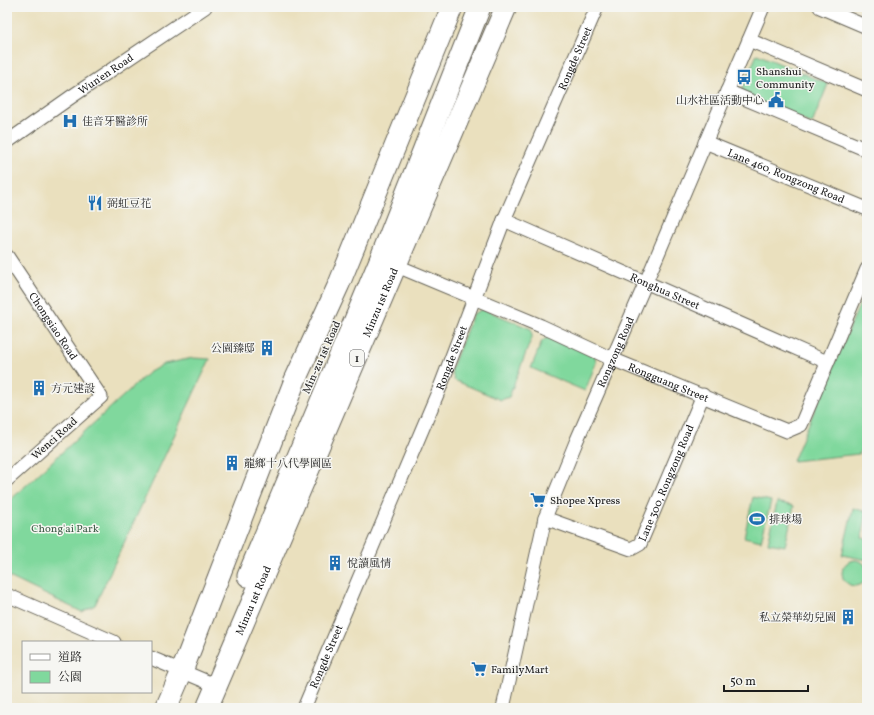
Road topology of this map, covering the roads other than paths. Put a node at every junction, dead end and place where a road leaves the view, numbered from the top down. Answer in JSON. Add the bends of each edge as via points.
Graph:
{"nodes":[{"id":1,"x":205,"y":7,"type":"edge"},
{"id":2,"x":452,"y":7,"type":"edge"},
{"id":3,"x":465,"y":7,"type":"edge"},
{"id":4,"x":480,"y":7,"type":"edge"},
{"id":5,"x":506,"y":7,"type":"edge"},
{"id":6,"x":597,"y":7,"type":"edge"},
{"id":7,"x":763,"y":7,"type":"edge"},
{"id":8,"x":820,"y":7,"type":"edge"},
{"id":9,"x":867,"y":27,"type":"edge"},
{"id":10,"x":749,"y":40,"type":"junction"},
{"id":11,"x":867,"y":90,"type":"edge"},
{"id":12,"x":727,"y":91,"type":"junction"},
{"id":13,"x":7,"y":142,"type":"edge"},
{"id":14,"x":705,"y":142,"type":"junction"},
{"id":15,"x":867,"y":150,"type":"edge"},
{"id":16,"x":867,"y":209,"type":"edge"},
{"id":17,"x":504,"y":220,"type":"junction"},
{"id":18,"x":7,"y":256,"type":"edge"},
{"id":19,"x":388,"y":263,"type":"junction"},
{"id":20,"x":867,"y":269,"type":"edge"},
{"id":21,"x":646,"y":282,"type":"junction"},
{"id":22,"x":475,"y":298,"type":"junction"},
{"id":23,"x":612,"y":359,"type":"junction"},
{"id":24,"x":827,"y":362,"type":"junction"},
{"id":25,"x":703,"y":395,"type":"junction"},
{"id":26,"x":101,"y":396,"type":"joint"},
{"id":27,"x":7,"y":480,"type":"edge"},
{"id":28,"x":545,"y":518,"type":"junction"},
{"id":29,"x":7,"y":595,"type":"edge"},
{"id":30,"x":112,"y":641,"type":"edge"},
{"id":31,"x":152,"y":658,"type":"edge"},
{"id":32,"x":200,"y":679,"type":"junction"},
{"id":33,"x":166,"y":708,"type":"edge"},
{"id":34,"x":181,"y":708,"type":"edge"},
{"id":35,"x":194,"y":708,"type":"edge"},
{"id":36,"x":207,"y":708,"type":"edge"},
{"id":37,"x":304,"y":708,"type":"edge"},
{"id":38,"x":503,"y":708,"type":"edge"}],
"edges":[{"from":1,"to":13,"type":"street","name":"Wun'en Road"},
{"from":2,"to":32,"type":"main road","name":"Min-zu 1st Road","number":"1","via":[[339,284],[295,380]]},
{"from":3,"to":32,"type":"main road","name":"Min-zu 1st Road","number":"1","via":[[347,299],[308,385]]},
{"from":4,"to":19,"type":"main road","name":"Minzu 1st Road","number":"1"},
{"from":5,"to":19,"type":"main road","name":"Minzu 1st Road","number":"1"},
{"from":6,"to":17,"type":"street","name":"Rongde Street"},
{"from":7,"to":10,"type":"street","name":"Rongzong Road"},
{"from":8,"to":9,"type":"street"},
{"from":10,"to":11,"type":"street"},
{"from":10,"to":12,"type":"street","name":"Rongzong Road"},
{"from":12,"to":14,"type":"street","name":"Rongzong Road"},
{"from":12,"to":15,"type":"street"},
{"from":14,"to":16,"type":"street","name":"Lane 460, Rongzong Road"},
{"from":14,"to":21,"type":"street","name":"Rongzong Road"},
{"from":17,"to":21,"type":"street","name":"Ronghua Street"},
{"from":17,"to":22,"type":"street","name":"Rongde Street"},
{"from":18,"to":26,"type":"street","name":"Chongsiao Road"},
{"from":19,"to":22,"type":"street","name":"Rongguang Street"},
{"from":19,"to":32,"type":"main road","name":"Minzu 1st Road","number":"1"},
{"from":20,"to":24,"type":"street","name":"Rongguang Street"},
{"from":21,"to":23,"type":"street","name":"Rongzong Road"},
{"from":21,"to":24,"type":"street","name":"Ronghua Street"},
{"from":22,"to":23,"type":"street","name":"Rongguang Street"},
{"from":22,"to":37,"type":"street","name":"Rongde Street","via":[[441,386]]},
{"from":23,"to":25,"type":"street","name":"Rongguang Street"},
{"from":23,"to":28,"type":"street","name":"Rongzong Road"},
{"from":24,"to":25,"type":"street","name":"Rongguang Street","via":[[801,425],[787,431]]},
{"from":25,"to":28,"type":"street","name":"Lane 300, Rongzong Road","via":[[640,544],[631,549]]},
{"from":26,"to":27,"type":"street","name":"Wenci Road"},
{"from":28,"to":38,"type":"street","name":"Rongzong Road"},
{"from":29,"to":30,"type":"street"},
{"from":31,"to":32,"type":"street"},
{"from":32,"to":33,"type":"main road","name":"Minzu 1st Road","number":"1"},
{"from":32,"to":34,"type":"main road","name":"Min-zu 1st Road","number":"1"},
{"from":32,"to":35,"type":"main road","name":"Minzu 1st Road","number":"1"},
{"from":32,"to":36,"type":"main road","name":"Minzu 1st Road","number":"1"}]}
